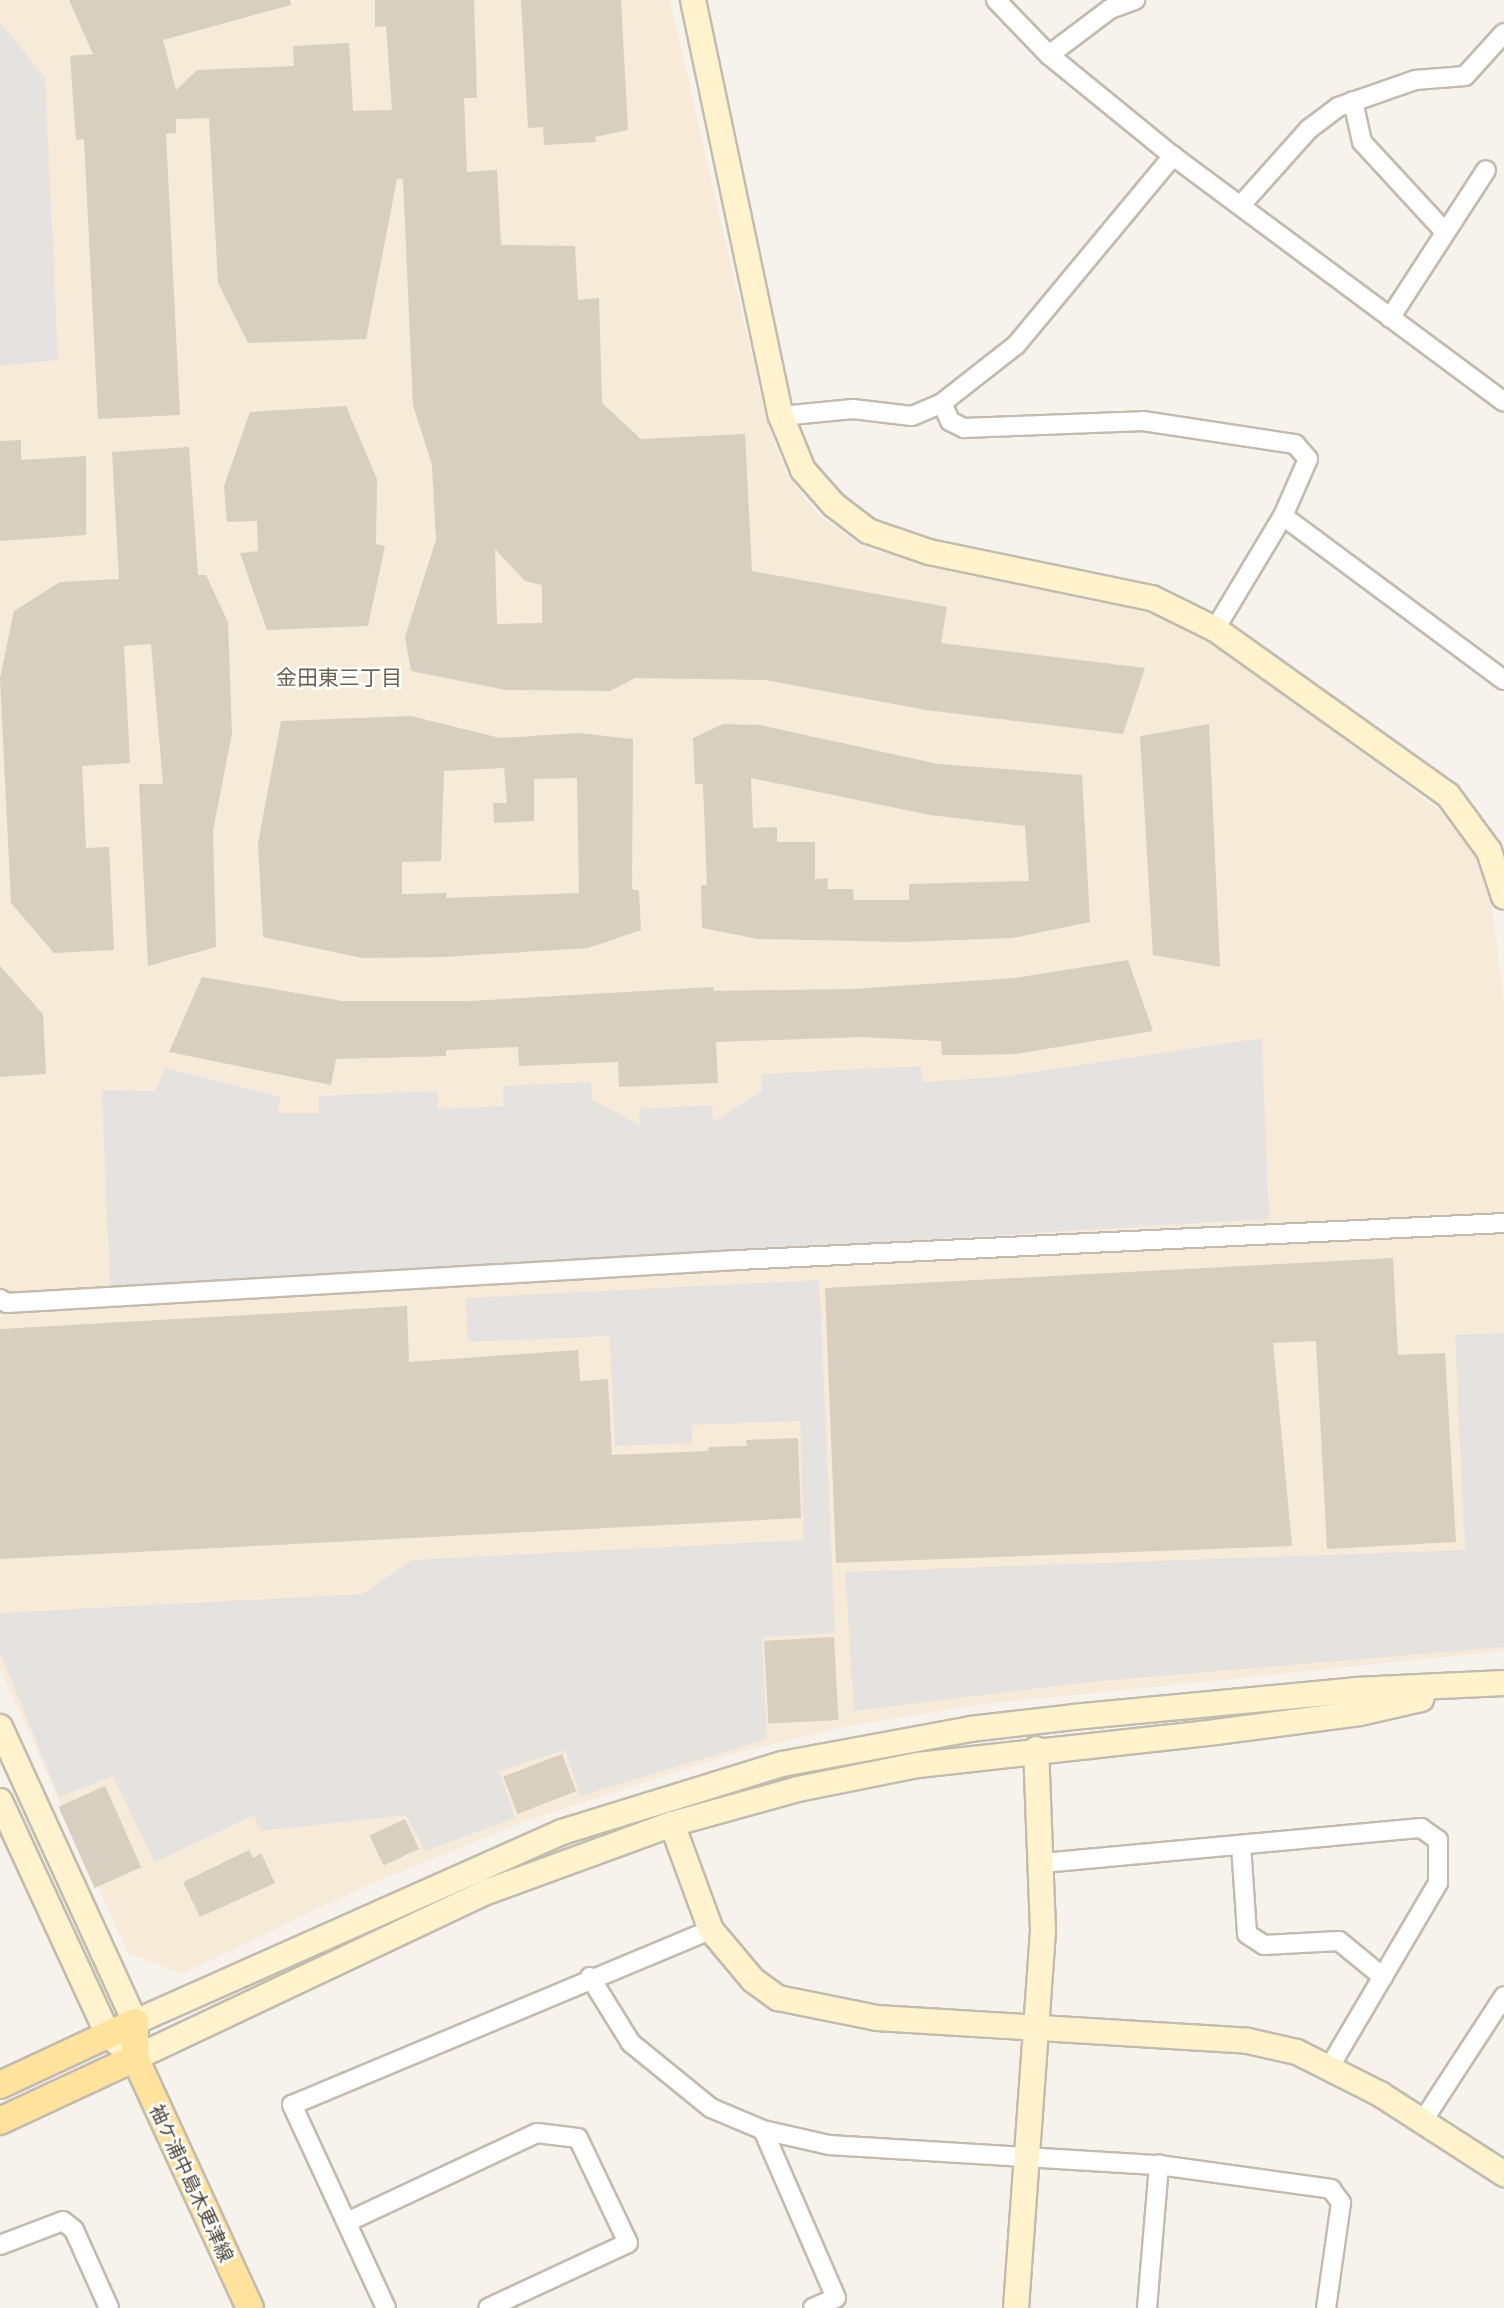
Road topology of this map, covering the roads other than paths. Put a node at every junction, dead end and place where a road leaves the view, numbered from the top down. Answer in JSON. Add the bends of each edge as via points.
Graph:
{"nodes":[{"id":1,"x":693,"y":0,"type":"edge"},
{"id":2,"x":996,"y":0,"type":"edge"},
{"id":3,"x":1135,"y":0,"type":"edge"},
{"id":4,"x":1504,"y":33,"type":"edge"},
{"id":5,"x":1049,"y":55,"type":"junction"},
{"id":6,"x":1353,"y":101,"type":"junction"},
{"id":7,"x":1173,"y":156,"type":"junction"},
{"id":8,"x":1486,"y":170,"type":"dead end"},
{"id":9,"x":1241,"y":205,"type":"junction"},
{"id":10,"x":1445,"y":232,"type":"junction"},
{"id":11,"x":1390,"y":318,"type":"junction"},
{"id":12,"x":1504,"y":402,"type":"edge"},
{"id":13,"x":942,"y":403,"type":"junction"},
{"id":14,"x":782,"y":416,"type":"junction"},
{"id":15,"x":1283,"y":516,"type":"junction"},
{"id":16,"x":1215,"y":629,"type":"junction"},
{"id":17,"x":1504,"y":680,"type":"edge"},
{"id":18,"x":1504,"y":897,"type":"edge"},
{"id":19,"x":1504,"y":1223,"type":"edge"},
{"id":20,"x":0,"y":1299,"type":"edge"},
{"id":21,"x":1504,"y":1683,"type":"edge"},
{"id":22,"x":1476,"y":1686,"type":"junction"},
{"id":23,"x":0,"y":1727,"type":"edge"},
{"id":24,"x":1036,"y":1749,"type":"junction"},
{"id":25,"x":0,"y":1803,"type":"edge"},
{"id":26,"x":672,"y":1824,"type":"junction"},
{"id":27,"x":1241,"y":1845,"type":"junction"},
{"id":28,"x":1043,"y":1863,"type":"junction"},
{"id":29,"x":711,"y":1930,"type":"junction"},
{"id":30,"x":590,"y":1976,"type":"junction"},
{"id":31,"x":1383,"y":1977,"type":"junction"},
{"id":32,"x":1504,"y":1996,"type":"edge"},
{"id":33,"x":135,"y":2022,"type":"junction"},
{"id":34,"x":1038,"y":2026,"type":"junction"},
{"id":35,"x":108,"y":2035,"type":"junction"},
{"id":36,"x":135,"y":2058,"type":"junction"},
{"id":37,"x":1330,"y":2066,"type":"junction"},
{"id":38,"x":0,"y":2085,"type":"edge"},
{"id":39,"x":0,"y":2120,"type":"edge"},
{"id":40,"x":1422,"y":2122,"type":"junction"},
{"id":41,"x":763,"y":2130,"type":"junction"},
{"id":42,"x":1028,"y":2159,"type":"junction"},
{"id":43,"x":1159,"y":2165,"type":"junction"},
{"id":44,"x":1504,"y":2174,"type":"edge"},
{"id":45,"x":347,"y":2222,"type":"junction"},
{"id":46,"x":0,"y":2245,"type":"edge"},
{"id":47,"x":838,"y":2303,"type":"edge"},
{"id":48,"x":109,"y":2308,"type":"edge"},
{"id":49,"x":250,"y":2308,"type":"edge"},
{"id":50,"x":386,"y":2308,"type":"edge"},
{"id":51,"x":488,"y":2308,"type":"edge"},
{"id":52,"x":813,"y":2308,"type":"edge"},
{"id":53,"x":1016,"y":2308,"type":"edge"},
{"id":54,"x":1147,"y":2308,"type":"edge"},
{"id":55,"x":1326,"y":2308,"type":"edge"}],
"edges":[{"from":1,"to":14,"type":"street"},
{"from":2,"to":5,"type":"street"},
{"from":3,"to":5,"type":"street","via":[[1110,9]]},
{"from":4,"to":6,"type":"street","via":[[1465,76],[1415,80]]},
{"from":5,"to":7,"type":"street"},
{"from":6,"to":9,"type":"street","via":[[1309,129]]},
{"from":6,"to":10,"type":"street","via":[[1362,142]]},
{"from":7,"to":9,"type":"street"},
{"from":7,"to":13,"type":"street","via":[[1016,345]]},
{"from":8,"to":10,"type":"street"},
{"from":9,"to":11,"type":"street"},
{"from":10,"to":11,"type":"street"},
{"from":11,"to":12,"type":"street"},
{"from":13,"to":14,"type":"street","via":[[912,416],[853,408]]},
{"from":13,"to":15,"type":"street","via":[[950,421],[964,428],[1143,421],[1295,444],[1308,459]]},
{"from":14,"to":16,"type":"street","via":[[803,470],[834,505],[868,531],[929,552],[1152,598]]},
{"from":15,"to":16,"type":"street"},
{"from":15,"to":17,"type":"street"},
{"from":16,"to":18,"type":"street","via":[[1448,795],[1489,851]]},
{"from":19,"to":20,"type":"street","via":[[737,1260],[7,1303]]},
{"from":21,"to":22,"type":"street"},
{"from":22,"to":24,"type":"street","via":[[1360,1713]]},
{"from":22,"to":33,"type":"street","via":[[1356,1690],[970,1729],[782,1764],[562,1832]]},
{"from":23,"to":33,"type":"street"},
{"from":24,"to":26,"type":"street","via":[[797,1789]]},
{"from":24,"to":28,"type":"street"},
{"from":25,"to":35,"type":"street"},
{"from":26,"to":29,"type":"street"},
{"from":26,"to":36,"type":"street","via":[[489,1891]]},
{"from":27,"to":28,"type":"street"},
{"from":27,"to":31,"type":"street","via":[[1247,1934],[1265,1945],[1339,1941]]},
{"from":27,"to":31,"type":"street","via":[[1421,1828],[1438,1840],[1438,1882]]},
{"from":28,"to":34,"type":"street"},
{"from":29,"to":30,"type":"street"},
{"from":29,"to":34,"type":"street","via":[[753,1980],[778,1998],[808,2007],[877,2018]]},
{"from":30,"to":41,"type":"street","via":[[631,2043],[711,2108]]},
{"from":30,"to":45,"type":"street","via":[[292,2105]]},
{"from":31,"to":37,"type":"street"},
{"from":32,"to":40,"type":"street"},
{"from":33,"to":35,"type":"main road"},
{"from":33,"to":36,"type":"main road","name":"袖ケ浦中島木更津線"},
{"from":34,"to":37,"type":"street","via":[[1248,2041]]},
{"from":34,"to":42,"type":"street"},
{"from":35,"to":36,"type":"street"},
{"from":35,"to":38,"type":"main road"},
{"from":36,"to":39,"type":"main road"},
{"from":36,"to":49,"type":"main road","name":"袖ケ浦中島木更津線"},
{"from":37,"to":40,"type":"street"},
{"from":40,"to":44,"type":"street"},
{"from":41,"to":42,"type":"street","via":[[829,2145]]},
{"from":41,"to":47,"type":"street"},
{"from":42,"to":43,"type":"street"},
{"from":42,"to":53,"type":"street"},
{"from":43,"to":54,"type":"street"},
{"from":43,"to":55,"type":"street","via":[[1331,2189],[1341,2203]]},
{"from":45,"to":50,"type":"street"},
{"from":45,"to":51,"type":"street","via":[[537,2133],[578,2138],[628,2243]]},
{"from":46,"to":48,"type":"street","via":[[63,2221],[74,2230]]},
{"from":47,"to":52,"type":"street"}]}
